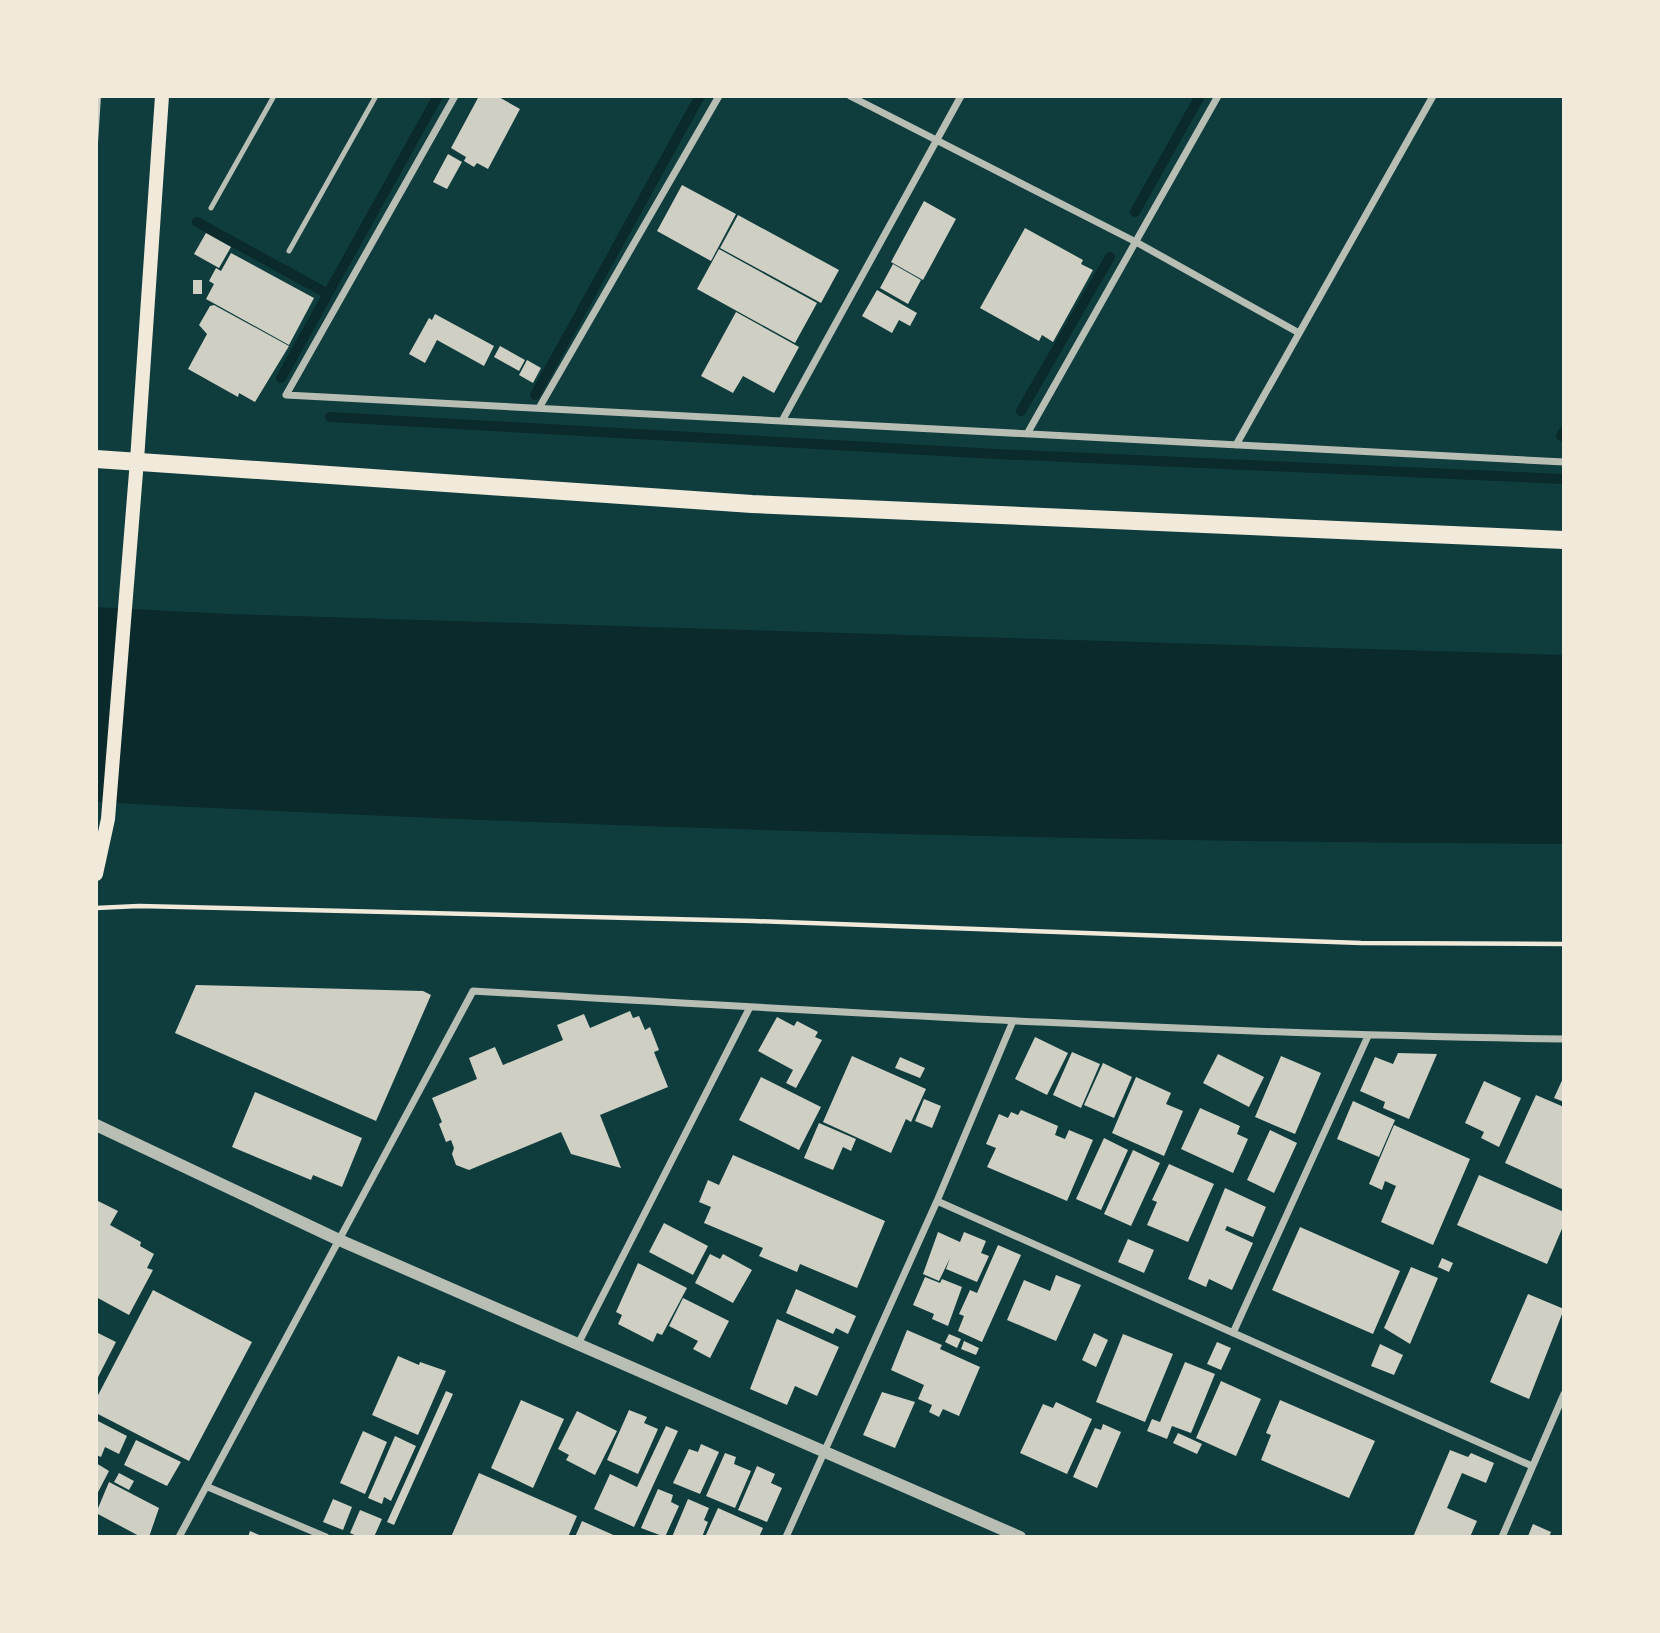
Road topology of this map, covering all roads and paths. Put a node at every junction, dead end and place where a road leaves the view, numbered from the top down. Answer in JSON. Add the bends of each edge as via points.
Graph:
{"nodes":[{"id":1,"x":162,"y":96,"type":"edge"},
{"id":2,"x":274,"y":96,"type":"edge"},
{"id":3,"x":376,"y":96,"type":"edge"},
{"id":4,"x":455,"y":96,"type":"edge"},
{"id":5,"x":719,"y":96,"type":"edge"},
{"id":6,"x":850,"y":96,"type":"edge"},
{"id":7,"x":961,"y":96,"type":"edge"},
{"id":8,"x":1218,"y":96,"type":"edge"},
{"id":9,"x":1433,"y":96,"type":"edge"},
{"id":10,"x":935,"y":140,"type":"junction"},
{"id":11,"x":211,"y":208,"type":"dead end"},
{"id":12,"x":1136,"y":242,"type":"junction"},
{"id":13,"x":289,"y":251,"type":"dead end"},
{"id":14,"x":1299,"y":333,"type":"junction"},
{"id":15,"x":538,"y":408,"type":"junction"},
{"id":16,"x":782,"y":421,"type":"junction"},
{"id":17,"x":1027,"y":434,"type":"junction"},
{"id":18,"x":1236,"y":445,"type":"junction"},
{"id":19,"x":96,"y":459,"type":"edge"},
{"id":20,"x":138,"y":460,"type":"junction"},
{"id":21,"x":1564,"y":463,"type":"edge"},
{"id":22,"x":1564,"y":540,"type":"edge"},
{"id":23,"x":96,"y":874,"type":"edge"},
{"id":24,"x":96,"y":908,"type":"edge"},
{"id":25,"x":1564,"y":944,"type":"edge"},
{"id":26,"x":750,"y":1007,"type":"junction"},
{"id":27,"x":1013,"y":1021,"type":"junction"},
{"id":28,"x":1368,"y":1036,"type":"junction"},
{"id":29,"x":1564,"y":1039,"type":"edge"},
{"id":30,"x":96,"y":1125,"type":"edge"},
{"id":31,"x":937,"y":1201,"type":"junction"},
{"id":32,"x":337,"y":1239,"type":"junction"},
{"id":33,"x":1233,"y":1334,"type":"junction"},
{"id":34,"x":578,"y":1346,"type":"junction"},
{"id":35,"x":1564,"y":1394,"type":"edge"},
{"id":36,"x":824,"y":1452,"type":"junction"},
{"id":37,"x":1532,"y":1466,"type":"junction"},
{"id":38,"x":208,"y":1487,"type":"junction"},
{"id":39,"x":179,"y":1537,"type":"edge"},
{"id":40,"x":326,"y":1537,"type":"edge"},
{"id":41,"x":786,"y":1537,"type":"edge"},
{"id":42,"x":1020,"y":1537,"type":"edge"},
{"id":43,"x":1502,"y":1537,"type":"edge"}],
"edges":[{"from":1,"to":20,"type":"main road"},
{"from":2,"to":11,"type":"lane"},
{"from":3,"to":13,"type":"lane"},
{"from":4,"to":15,"type":"street","via":[[286,396]]},
{"from":5,"to":15,"type":"street"},
{"from":6,"to":10,"type":"street"},
{"from":7,"to":10,"type":"street"},
{"from":8,"to":12,"type":"street"},
{"from":9,"to":14,"type":"street"},
{"from":10,"to":12,"type":"street"},
{"from":10,"to":16,"type":"street"},
{"from":12,"to":14,"type":"street"},
{"from":12,"to":17,"type":"street"},
{"from":14,"to":18,"type":"street"},
{"from":15,"to":16,"type":"street"},
{"from":16,"to":17,"type":"street"},
{"from":17,"to":18,"type":"street"},
{"from":18,"to":21,"type":"street"},
{"from":19,"to":20,"type":"main road"},
{"from":20,"to":22,"type":"main road","via":[[752,504]]},
{"from":20,"to":23,"type":"main road","via":[[108,819]]},
{"from":24,"to":25,"type":"path","via":[[753,921],[1361,943]]},
{"from":26,"to":27,"type":"street"},
{"from":26,"to":32,"type":"street","via":[[473,991]]},
{"from":26,"to":34,"type":"street"},
{"from":27,"to":28,"type":"street"},
{"from":27,"to":31,"type":"street"},
{"from":28,"to":29,"type":"street"},
{"from":28,"to":33,"type":"street"},
{"from":30,"to":32,"type":"street"},
{"from":31,"to":33,"type":"street"},
{"from":31,"to":36,"type":"street"},
{"from":32,"to":34,"type":"street"},
{"from":32,"to":38,"type":"street"},
{"from":33,"to":37,"type":"street"},
{"from":34,"to":36,"type":"street"},
{"from":35,"to":37,"type":"street"},
{"from":36,"to":41,"type":"street"},
{"from":36,"to":42,"type":"street"},
{"from":37,"to":43,"type":"street"},
{"from":38,"to":39,"type":"street"},
{"from":38,"to":40,"type":"street"}]}
